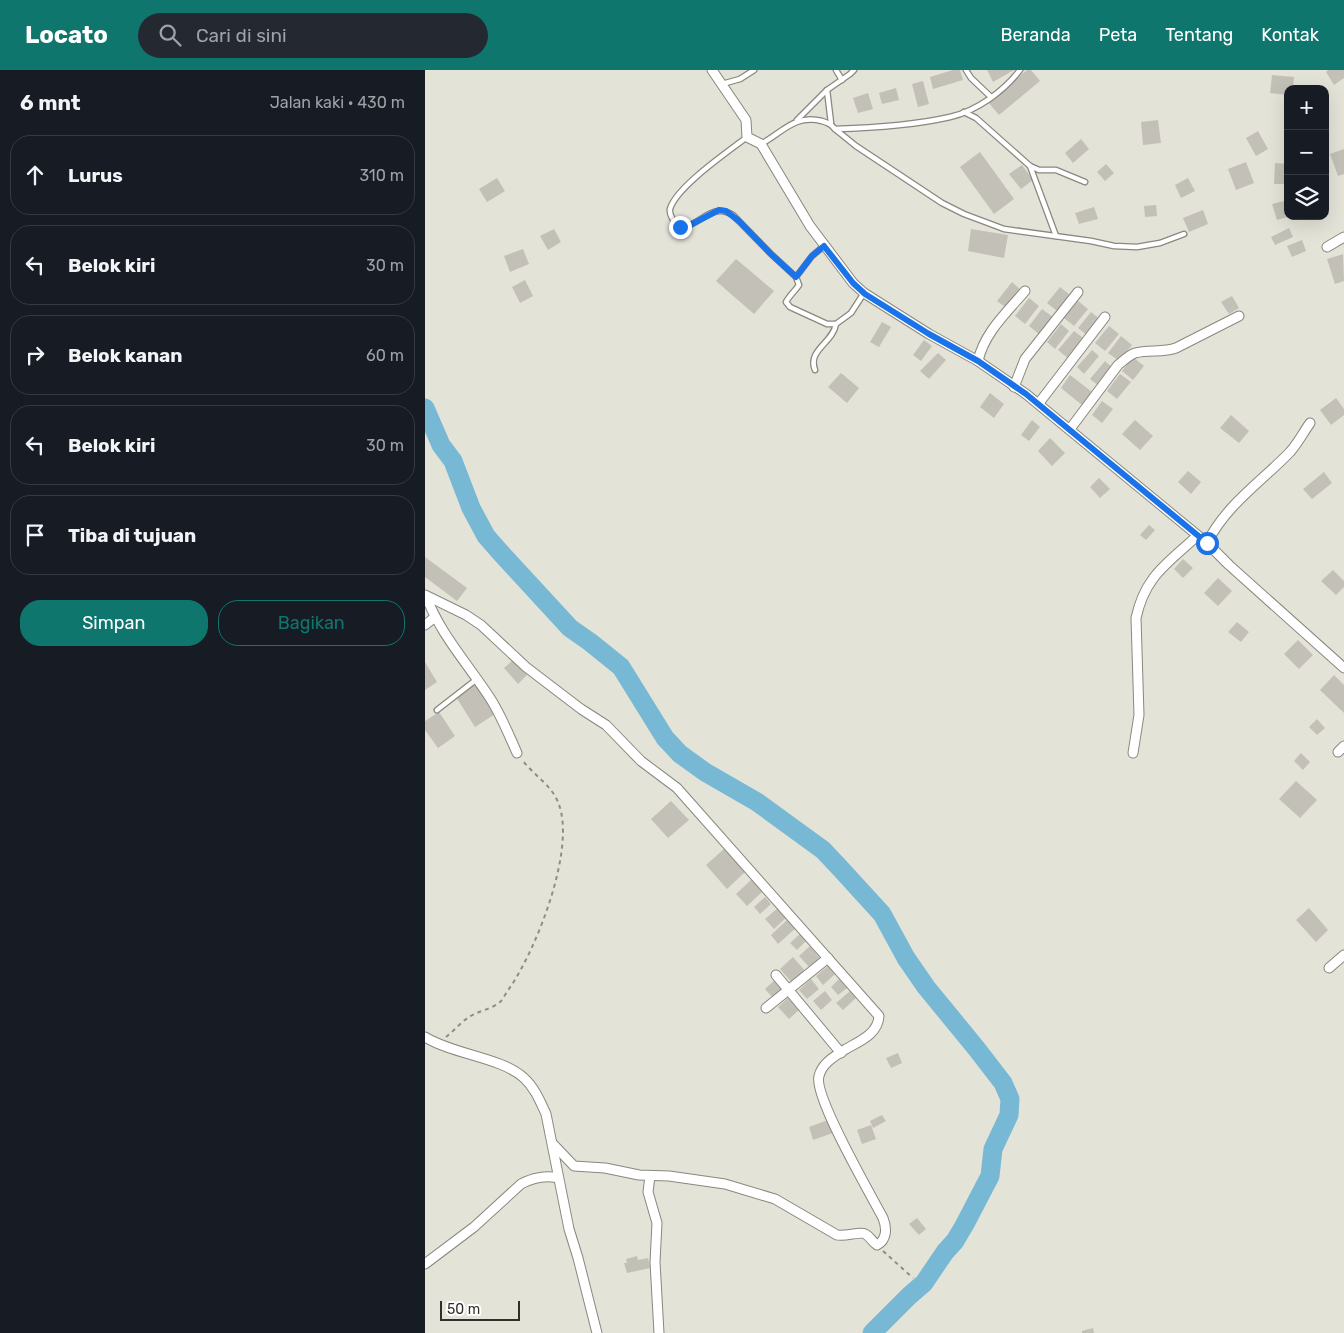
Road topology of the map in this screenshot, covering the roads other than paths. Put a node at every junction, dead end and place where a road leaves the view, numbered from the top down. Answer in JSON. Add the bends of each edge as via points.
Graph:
{"nodes":[{"id":1,"x":712,"y":70,"type":"edge"},
{"id":2,"x":754,"y":70,"type":"edge"},
{"id":3,"x":836,"y":70,"type":"edge"},
{"id":4,"x":854,"y":70,"type":"edge"},
{"id":5,"x":966,"y":70,"type":"edge"},
{"id":6,"x":1020,"y":70,"type":"edge"},
{"id":7,"x":842,"y":80,"type":"junction"},
{"id":8,"x":721,"y":84,"type":"junction"},
{"id":9,"x":827,"y":90,"type":"junction"},
{"id":10,"x":991,"y":98,"type":"junction"},
{"id":11,"x":964,"y":112,"type":"junction"},
{"id":12,"x":796,"y":122,"type":"junction"},
{"id":13,"x":831,"y":124,"type":"junction"},
{"id":14,"x":835,"y":129,"type":"junction"},
{"id":15,"x":747,"y":137,"type":"junction"},
{"id":16,"x":761,"y":144,"type":"junction"},
{"id":17,"x":1030,"y":166,"type":"junction"},
{"id":18,"x":1085,"y":182,"type":"dead end"},
{"id":19,"x":1184,"y":234,"type":"dead end"},
{"id":20,"x":1056,"y":236,"type":"junction"},
{"id":21,"x":1344,"y":237,"type":"edge"},
{"id":22,"x":824,"y":246,"type":"junction"},
{"id":23,"x":1327,"y":247,"type":"dead end"},
{"id":24,"x":796,"y":277,"type":"junction"},
{"id":25,"x":1025,"y":291,"type":"dead end"},
{"id":26,"x":1078,"y":292,"type":"dead end"},
{"id":27,"x":865,"y":294,"type":"junction"},
{"id":28,"x":1239,"y":316,"type":"dead end"},
{"id":29,"x":1105,"y":317,"type":"dead end"},
{"id":30,"x":836,"y":324,"type":"junction"},
{"id":31,"x":978,"y":361,"type":"junction"},
{"id":32,"x":815,"y":370,"type":"dead end"},
{"id":33,"x":1013,"y":387,"type":"junction"},
{"id":34,"x":1039,"y":403,"type":"junction"},
{"id":35,"x":1310,"y":423,"type":"dead end"},
{"id":36,"x":1070,"y":429,"type":"junction"},
{"id":37,"x":1197,"y":536,"type":"junction"},
{"id":38,"x":1207,"y":543,"type":"junction"},
{"id":39,"x":425,"y":596,"type":"edge"},
{"id":40,"x":435,"y":617,"type":"junction"},
{"id":41,"x":425,"y":625,"type":"edge"},
{"id":42,"x":1344,"y":668,"type":"edge"},
{"id":43,"x":477,"y":679,"type":"junction"},
{"id":44,"x":437,"y":710,"type":"dead end"},
{"id":45,"x":517,"y":754,"type":"road end"},
{"id":46,"x":1133,"y":754,"type":"dead end"},
{"id":47,"x":1344,"y":955,"type":"edge"},
{"id":48,"x":828,"y":958,"type":"junction"},
{"id":49,"x":1329,"y":968,"type":"dead end"},
{"id":50,"x":776,"y":975,"type":"dead end"},
{"id":51,"x":789,"y":990,"type":"junction"},
{"id":52,"x":767,"y":1008,"type":"dead end"},
{"id":53,"x":425,"y":1037,"type":"edge"},
{"id":54,"x":841,"y":1053,"type":"junction"},
{"id":55,"x":553,"y":1144,"type":"junction"},
{"id":56,"x":573,"y":1166,"type":"junction"},
{"id":57,"x":558,"y":1175,"type":"junction"},
{"id":58,"x":650,"y":1176,"type":"junction"},
{"id":59,"x":425,"y":1264,"type":"edge"},
{"id":60,"x":597,"y":1333,"type":"edge"},
{"id":61,"x":659,"y":1333,"type":"edge"}],
"edges":[{"from":1,"to":8,"type":"street"},
{"from":2,"to":8,"type":"lane","via":[[740,79]]},
{"from":3,"to":7,"type":"lane"},
{"from":4,"to":7,"type":"lane"},
{"from":5,"to":10,"type":"lane"},
{"from":6,"to":10,"type":"lane"},
{"from":7,"to":9,"type":"lane"},
{"from":8,"to":15,"type":"street","via":[[746,120]]},
{"from":9,"to":12,"type":"lane"},
{"from":9,"to":13,"type":"lane"},
{"from":10,"to":11,"type":"lane"},
{"from":11,"to":14,"type":"lane","via":[[951,117],[895,125]]},
{"from":11,"to":17,"type":"lane","via":[[976,118]]},
{"from":12,"to":13,"type":"lane","via":[[809,119]]},
{"from":12,"to":16,"type":"lane"},
{"from":13,"to":14,"type":"lane"},
{"from":14,"to":20,"type":"lane","via":[[942,203],[964,214],[1004,229]]},
{"from":15,"to":16,"type":"street"},
{"from":15,"to":24,"type":"lane","via":[[683,190],[673,203],[670,214],[676,224],[685,227],[712,212],[726,211]]},
{"from":16,"to":22,"type":"street"},
{"from":17,"to":18,"type":"lane","via":[[1039,170],[1056,170]]},
{"from":17,"to":20,"type":"lane"},
{"from":19,"to":20,"type":"lane","via":[[1137,247]]},
{"from":21,"to":23,"type":"street"},
{"from":22,"to":24,"type":"lane"},
{"from":22,"to":27,"type":"street"},
{"from":24,"to":30,"type":"lane","via":[[799,285],[786,302],[790,307],[827,324]]},
{"from":25,"to":31,"type":"street","via":[[989,333],[980,349]]},
{"from":26,"to":33,"type":"street","via":[[1025,359]]},
{"from":27,"to":30,"type":"lane","via":[[851,313]]},
{"from":27,"to":31,"type":"street"},
{"from":28,"to":36,"type":"street","via":[[1168,351],[1135,353],[1126,358]]},
{"from":29,"to":34,"type":"street"},
{"from":30,"to":32,"type":"lane","via":[[831,337],[815,356]]},
{"from":31,"to":33,"type":"street"},
{"from":33,"to":34,"type":"street"},
{"from":34,"to":36,"type":"street"},
{"from":35,"to":38,"type":"street","via":[[1289,452],[1226,513]]},
{"from":36,"to":37,"type":"street"},
{"from":37,"to":38,"type":"street"},
{"from":37,"to":46,"type":"street","via":[[1149,582],[1139,602],[1136,618],[1139,715]]},
{"from":38,"to":42,"type":"street"},
{"from":39,"to":40,"type":"street"},
{"from":39,"to":48,"type":"street","via":[[481,625],[525,667],[606,725],[641,761],[677,788]]},
{"from":40,"to":41,"type":"street"},
{"from":40,"to":43,"type":"street"},
{"from":43,"to":44,"type":"lane"},
{"from":43,"to":45,"type":"street"},
{"from":47,"to":49,"type":"street"},
{"from":48,"to":51,"type":"street"},
{"from":48,"to":54,"type":"street","via":[[879,1016],[873,1032]]},
{"from":50,"to":51,"type":"street"},
{"from":51,"to":52,"type":"street"},
{"from":51,"to":54,"type":"street"},
{"from":53,"to":55,"type":"street","via":[[437,1044],[506,1066],[525,1078],[546,1114]]},
{"from":54,"to":58,"type":"street","via":[[821,1069],[819,1087],[825,1108],[883,1218],[886,1231],[881,1243],[877,1245],[860,1232],[844,1237],[837,1235],[775,1199],[750,1191],[692,1179]]},
{"from":55,"to":56,"type":"street"},
{"from":55,"to":57,"type":"street"},
{"from":56,"to":57,"type":"street"},
{"from":56,"to":58,"type":"street"},
{"from":57,"to":59,"type":"street","via":[[529,1179],[521,1184],[474,1227]]},
{"from":57,"to":60,"type":"street"},
{"from":58,"to":61,"type":"street","via":[[648,1192],[657,1224],[655,1262]]}]}
